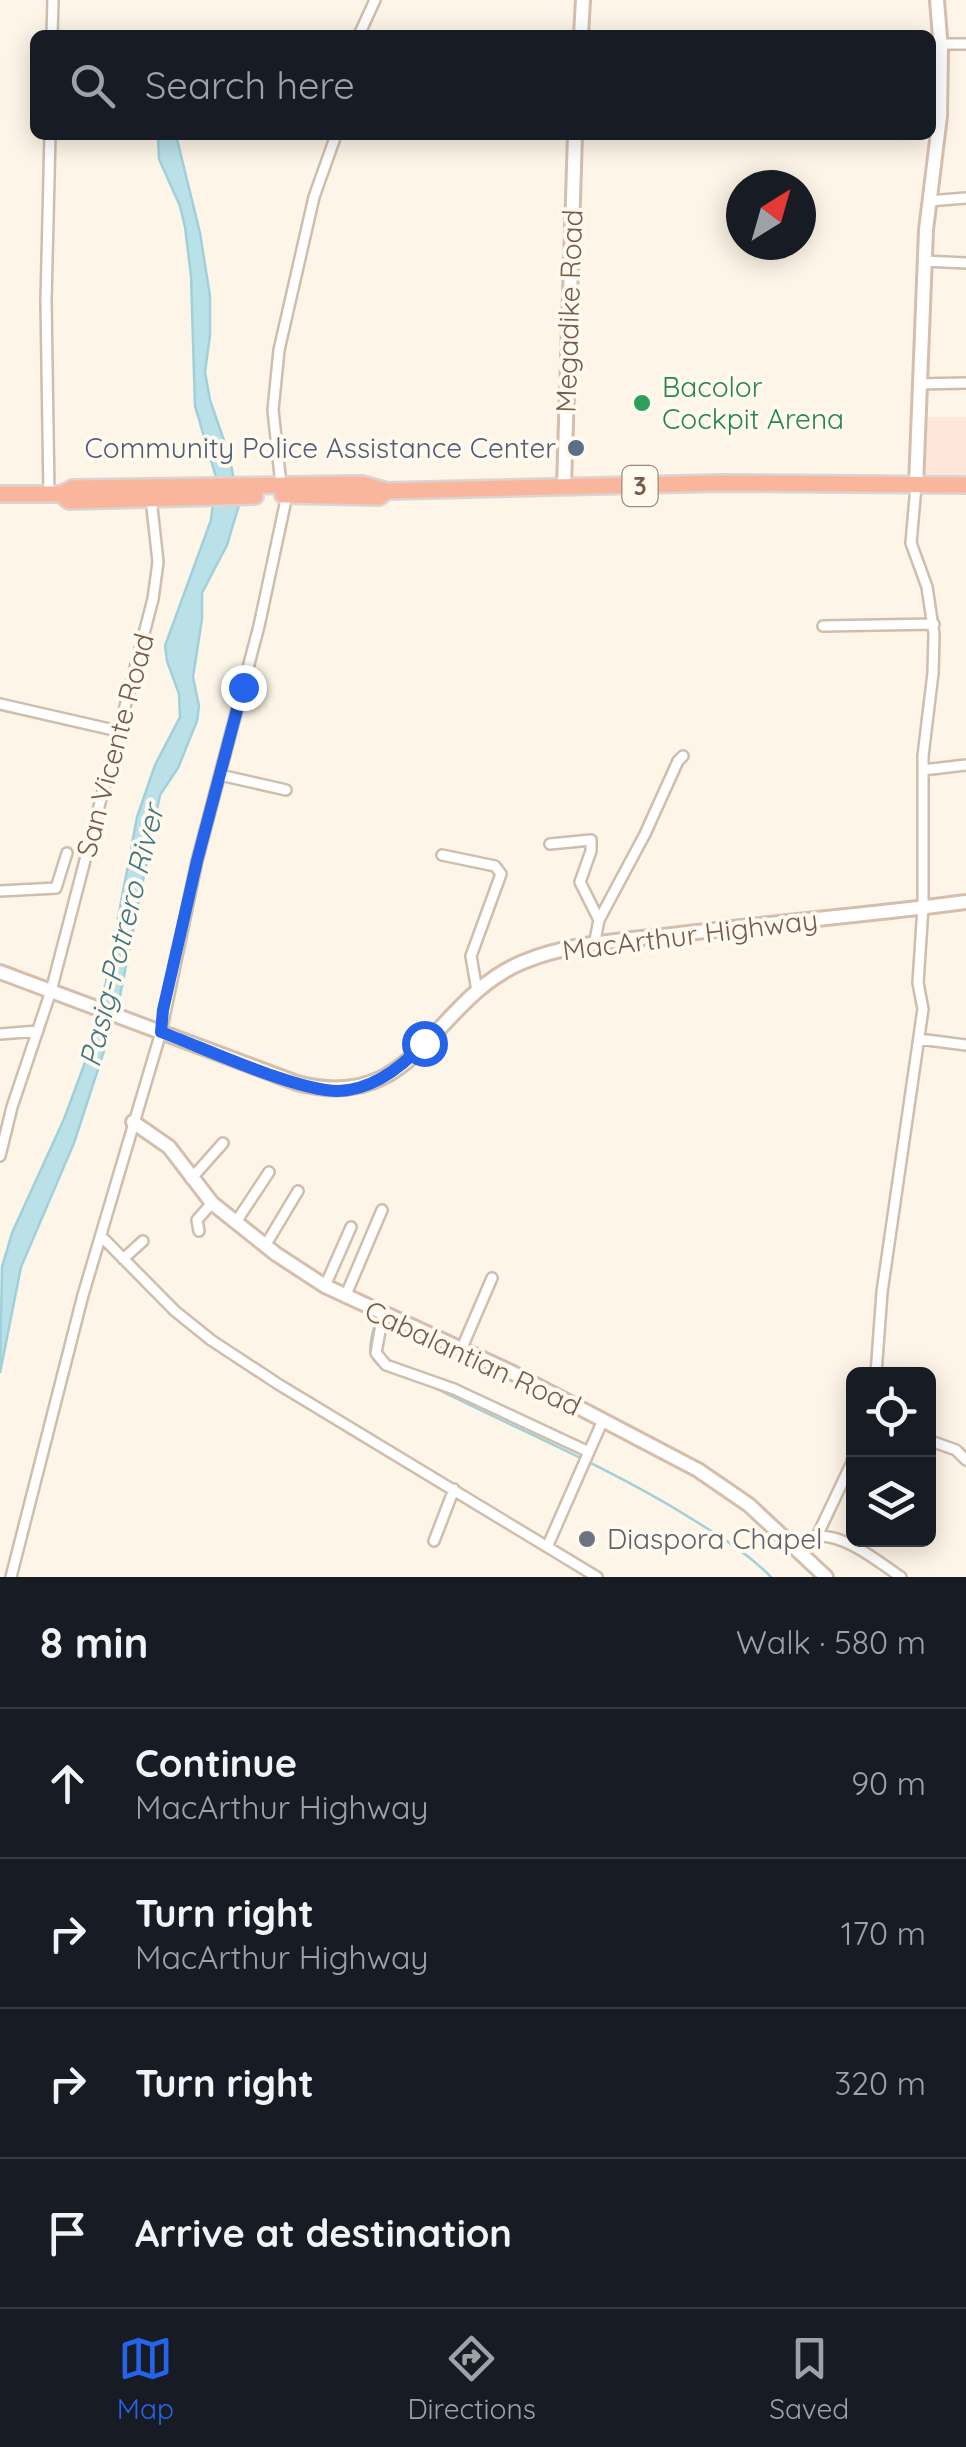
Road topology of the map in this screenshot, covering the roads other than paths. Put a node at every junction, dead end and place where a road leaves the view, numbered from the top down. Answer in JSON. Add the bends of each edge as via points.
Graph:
{"nodes":[{"id":1,"x":53,"y":0,"type":"edge"},
{"id":2,"x":375,"y":0,"type":"edge"},
{"id":3,"x":583,"y":0,"type":"edge"},
{"id":4,"x":937,"y":0,"type":"edge"},
{"id":5,"x":52,"y":30,"type":"edge"},
{"id":6,"x":361,"y":30,"type":"edge"},
{"id":7,"x":581,"y":30,"type":"edge"},
{"id":8,"x":966,"y":44,"type":"edge"},
{"id":9,"x":938,"y":48,"type":"edge"},
{"id":10,"x":50,"y":140,"type":"edge"},
{"id":11,"x":334,"y":140,"type":"edge"},
{"id":12,"x":575,"y":140,"type":"edge"},
{"id":13,"x":966,"y":198,"type":"edge"},
{"id":14,"x":929,"y":201,"type":"junction"},
{"id":15,"x":924,"y":261,"type":"junction"},
{"id":16,"x":966,"y":263,"type":"edge"},
{"id":17,"x":966,"y":382,"type":"edge"},
{"id":18,"x":918,"y":384,"type":"junction"},
{"id":19,"x":966,"y":478,"type":"edge"},
{"id":20,"x":916,"y":482,"type":"junction"},
{"id":21,"x":564,"y":486,"type":"junction"},
{"id":22,"x":966,"y":486,"type":"edge"},
{"id":23,"x":281,"y":490,"type":"junction"},
{"id":24,"x":0,"y":494,"type":"edge"},
{"id":25,"x":55,"y":494,"type":"junction"},
{"id":26,"x":155,"y":494,"type":"junction"},
{"id":27,"x":934,"y":624,"type":"junction"},
{"id":28,"x":823,"y":626,"type":"dead end"},
{"id":29,"x":0,"y":704,"type":"edge"},
{"id":30,"x":118,"y":731,"type":"junction"},
{"id":31,"x":684,"y":756,"type":"dead end"},
{"id":32,"x":966,"y":765,"type":"edge"},
{"id":33,"x":923,"y":770,"type":"junction"},
{"id":34,"x":220,"y":775,"type":"junction"},
{"id":35,"x":286,"y":790,"type":"dead end"},
{"id":36,"x":550,"y":844,"type":"dead end"},
{"id":37,"x":66,"y":854,"type":"dead end"},
{"id":38,"x":442,"y":855,"type":"dead end"},
{"id":39,"x":0,"y":891,"type":"edge"},
{"id":40,"x":966,"y":902,"type":"edge"},
{"id":41,"x":923,"y":907,"type":"junction"},
{"id":42,"x":599,"y":920,"type":"junction"},
{"id":43,"x":594,"y":946,"type":"junction"},
{"id":44,"x":0,"y":972,"type":"edge"},
{"id":45,"x":53,"y":991,"type":"junction"},
{"id":46,"x":478,"y":991,"type":"junction"},
{"id":47,"x":38,"y":1031,"type":"junction"},
{"id":48,"x":159,"y":1031,"type":"junction"},
{"id":49,"x":0,"y":1034,"type":"edge"},
{"id":50,"x":919,"y":1039,"type":"junction"},
{"id":51,"x":966,"y":1045,"type":"edge"},
{"id":52,"x":133,"y":1122,"type":"junction"},
{"id":53,"x":224,"y":1142,"type":"dead end"},
{"id":54,"x":0,"y":1156,"type":"edge"},
{"id":55,"x":269,"y":1172,"type":"dead end"},
{"id":56,"x":191,"y":1178,"type":"junction"},
{"id":57,"x":298,"y":1192,"type":"dead end"},
{"id":58,"x":212,"y":1204,"type":"junction"},
{"id":59,"x":382,"y":1210,"type":"dead end"},
{"id":60,"x":236,"y":1222,"type":"junction"},
{"id":61,"x":350,"y":1227,"type":"dead end"},
{"id":62,"x":199,"y":1231,"type":"dead end"},
{"id":63,"x":100,"y":1236,"type":"junction"},
{"id":64,"x":143,"y":1241,"type":"dead end"},
{"id":65,"x":265,"y":1246,"type":"junction"},
{"id":66,"x":122,"y":1258,"type":"junction"},
{"id":67,"x":492,"y":1278,"type":"dead end"},
{"id":68,"x":325,"y":1286,"type":"junction"},
{"id":69,"x":345,"y":1297,"type":"junction"},
{"id":70,"x":383,"y":1314,"type":"junction"},
{"id":71,"x":461,"y":1350,"type":"junction"},
{"id":72,"x":877,"y":1367,"type":"edge"},
{"id":73,"x":604,"y":1420,"type":"junction"},
{"id":74,"x":936,"y":1443,"type":"edge"},
{"id":75,"x":588,"y":1454,"type":"junction"},
{"id":76,"x":966,"y":1460,"type":"edge"},
{"id":77,"x":846,"y":1475,"type":"edge"},
{"id":78,"x":454,"y":1488,"type":"junction"},
{"id":79,"x":817,"y":1536,"type":"junction"},
{"id":80,"x":434,"y":1540,"type":"dead end"},
{"id":81,"x":548,"y":1546,"type":"junction"},
{"id":82,"x":803,"y":1554,"type":"junction"},
{"id":83,"x":893,"y":1575,"type":"edge"},
{"id":84,"x":11,"y":1577,"type":"edge"},
{"id":85,"x":597,"y":1577,"type":"edge"},
{"id":86,"x":826,"y":1577,"type":"edge"}],
"edges":[{"from":1,"to":5,"type":"street"},
{"from":2,"to":6,"type":"street"},
{"from":3,"to":7,"type":"main road"},
{"from":4,"to":9,"type":"main road"},
{"from":8,"to":9,"type":"street"},
{"from":9,"to":14,"type":"main road","via":[[940,116]]},
{"from":10,"to":25,"type":"street","via":[[46,301]]},
{"from":11,"to":23,"type":"street","via":[[314,197],[280,350],[273,410]]},
{"from":12,"to":21,"type":"main road","name":"Megadike Road"},
{"from":13,"to":14,"type":"street"},
{"from":14,"to":15,"type":"main road"},
{"from":15,"to":16,"type":"street"},
{"from":15,"to":18,"type":"main road"},
{"from":17,"to":18,"type":"street"},
{"from":18,"to":20,"type":"main road"},
{"from":19,"to":20,"type":"highway","number":"3"},
{"from":20,"to":21,"type":"highway","number":"3"},
{"from":20,"to":22,"type":"highway","number":"3"},
{"from":20,"to":27,"type":"street","via":[[911,543]]},
{"from":21,"to":23,"type":"highway","number":"3"},
{"from":23,"to":26,"type":"highway","number":"3"},
{"from":23,"to":34,"type":"street","via":[[259,626]]},
{"from":24,"to":25,"type":"highway","number":"3"},
{"from":25,"to":26,"type":"highway","number":"3","via":[[69,501]]},
{"from":26,"to":30,"type":"street","name":"San Vicente Road","via":[[157,573]]},
{"from":27,"to":28,"type":"street"},
{"from":27,"to":33,"type":"street"},
{"from":29,"to":30,"type":"street"},
{"from":30,"to":45,"type":"street","name":"San Vicente Road"},
{"from":31,"to":42,"type":"street"},
{"from":32,"to":33,"type":"street"},
{"from":33,"to":41,"type":"street"},
{"from":34,"to":35,"type":"street"},
{"from":34,"to":48,"type":"street"},
{"from":36,"to":42,"type":"street","via":[[592,842],[580,882]]},
{"from":37,"to":39,"type":"street","via":[[56,888]]},
{"from":38,"to":46,"type":"street","via":[[495,866],[501,874],[470,956]]},
{"from":40,"to":41,"type":"main road","name":"MacArthur Highway"},
{"from":41,"to":43,"type":"main road","name":"MacArthur Highway"},
{"from":41,"to":50,"type":"street"},
{"from":42,"to":43,"type":"street"},
{"from":43,"to":46,"type":"main road","name":"MacArthur Highway","via":[[523,962]]},
{"from":44,"to":45,"type":"main road","name":"MacArthur Highway"},
{"from":45,"to":47,"type":"street","name":"San Vicente Road"},
{"from":45,"to":48,"type":"main road","name":"MacArthur Highway"},
{"from":46,"to":48,"type":"main road","name":"MacArthur Highway","via":[[398,1068],[339,1091]]},
{"from":47,"to":49,"type":"street"},
{"from":47,"to":54,"type":"street","name":"San Vicente Road"},
{"from":48,"to":52,"type":"street"},
{"from":50,"to":51,"type":"street"},
{"from":50,"to":72,"type":"street"},
{"from":52,"to":56,"type":"main road","name":"Cabalantian Road","via":[[168,1147]]},
{"from":52,"to":63,"type":"street"},
{"from":53,"to":56,"type":"street"},
{"from":55,"to":60,"type":"street"},
{"from":56,"to":58,"type":"main road","name":"Cabalantian Road"},
{"from":57,"to":65,"type":"street"},
{"from":58,"to":60,"type":"main road","name":"Cabalantian Road"},
{"from":58,"to":62,"type":"street","via":[[197,1220]]},
{"from":59,"to":69,"type":"street"},
{"from":60,"to":65,"type":"main road","name":"Cabalantian Road"},
{"from":61,"to":68,"type":"street"},
{"from":63,"to":66,"type":"street"},
{"from":63,"to":84,"type":"street"},
{"from":64,"to":66,"type":"street"},
{"from":65,"to":68,"type":"main road","name":"Cabalantian Road"},
{"from":66,"to":78,"type":"street","via":[[211,1340]]},
{"from":67,"to":71,"type":"street"},
{"from":68,"to":69,"type":"main road","name":"Cabalantian Road"},
{"from":69,"to":70,"type":"main road","name":"Cabalantian Road"},
{"from":70,"to":71,"type":"main road","name":"Cabalantian Road"},
{"from":70,"to":75,"type":"street","via":[[376,1353],[386,1365],[444,1385]]},
{"from":71,"to":73,"type":"main road","name":"Cabalantian Road"},
{"from":73,"to":75,"type":"street"},
{"from":73,"to":82,"type":"main road","name":"Cabalantian Road","via":[[730,1490]]},
{"from":74,"to":76,"type":"street"},
{"from":75,"to":81,"type":"street"},
{"from":77,"to":79,"type":"street"},
{"from":78,"to":80,"type":"street"},
{"from":78,"to":81,"type":"street"},
{"from":79,"to":82,"type":"street"},
{"from":79,"to":83,"type":"street","via":[[850,1545]]},
{"from":81,"to":85,"type":"street"},
{"from":82,"to":86,"type":"main road","name":"Cabalantian Road"}]}
